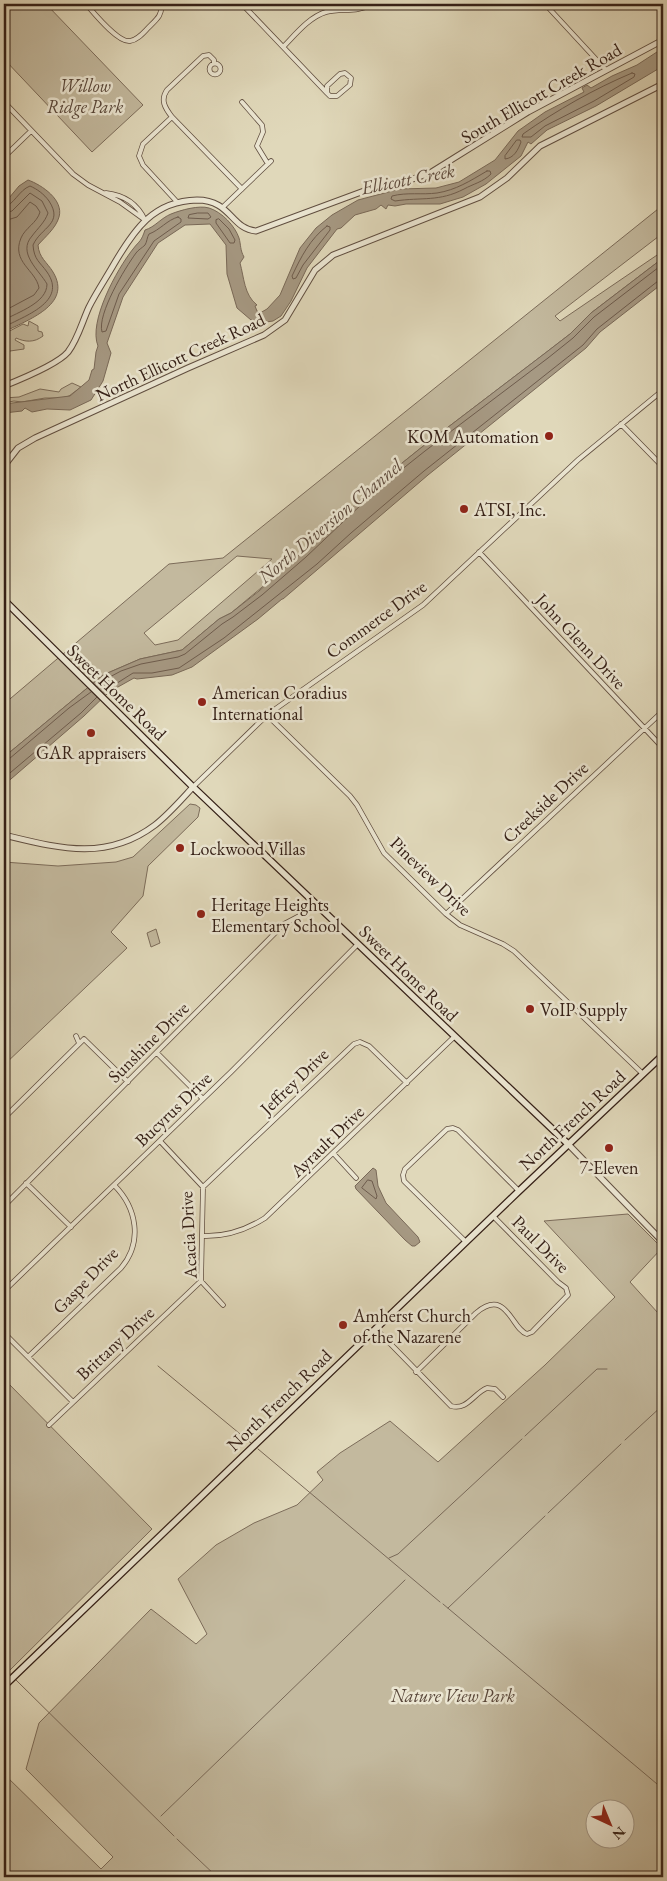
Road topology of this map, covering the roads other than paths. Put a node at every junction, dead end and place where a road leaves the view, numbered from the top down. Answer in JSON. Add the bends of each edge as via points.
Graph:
{"nodes":[{"id":1,"x":86,"y":4,"type":"edge"},
{"id":2,"x":160,"y":4,"type":"edge"},
{"id":3,"x":242,"y":4,"type":"edge"},
{"id":4,"x":372,"y":4,"type":"edge"},
{"id":5,"x":545,"y":4,"type":"edge"},
{"id":6,"x":663,"y":40,"type":"edge"},
{"id":7,"x":283,"y":47,"type":"junction"},
{"id":8,"x":214,"y":63,"type":"dead end"},
{"id":9,"x":606,"y":70,"type":"junction"},
{"id":10,"x":663,"y":84,"type":"edge"},
{"id":11,"x":327,"y":93,"type":"junction"},
{"id":12,"x":4,"y":102,"type":"edge"},
{"id":13,"x":242,"y":102,"type":"dead end"},
{"id":14,"x":172,"y":117,"type":"junction"},
{"id":15,"x":31,"y":131,"type":"junction"},
{"id":16,"x":4,"y":157,"type":"edge"},
{"id":17,"x":242,"y":189,"type":"junction"},
{"id":18,"x":178,"y":203,"type":"junction"},
{"id":19,"x":223,"y":207,"type":"junction"},
{"id":20,"x":145,"y":220,"type":"junction"},
{"id":21,"x":4,"y":386,"type":"edge"},
{"id":22,"x":663,"y":390,"type":"edge"},
{"id":23,"x":621,"y":424,"type":"junction"},
{"id":24,"x":4,"y":466,"type":"edge"},
{"id":25,"x":663,"y":467,"type":"edge"},
{"id":26,"x":480,"y":552,"type":"junction"},
{"id":27,"x":4,"y":600,"type":"edge"},
{"id":28,"x":663,"y":711,"type":"edge"},
{"id":29,"x":267,"y":714,"type":"junction"},
{"id":30,"x":645,"y":728,"type":"junction"},
{"id":31,"x":663,"y":748,"type":"edge"},
{"id":32,"x":193,"y":787,"type":"junction"},
{"id":33,"x":4,"y":835,"type":"edge"},
{"id":34,"x":315,"y":903,"type":"junction"},
{"id":35,"x":446,"y":914,"type":"junction"},
{"id":36,"x":358,"y":944,"type":"junction"},
{"id":37,"x":76,"y":1036,"type":"dead end"},
{"id":38,"x":454,"y":1037,"type":"junction"},
{"id":39,"x":79,"y":1043,"type":"junction"},
{"id":40,"x":157,"y":1053,"type":"junction"},
{"id":41,"x":663,"y":1055,"type":"edge"},
{"id":42,"x":643,"y":1074,"type":"junction"},
{"id":43,"x":128,"y":1082,"type":"junction"},
{"id":44,"x":407,"y":1083,"type":"junction"},
{"id":45,"x":203,"y":1099,"type":"junction"},
{"id":46,"x":4,"y":1118,"type":"edge"},
{"id":47,"x":160,"y":1141,"type":"junction"},
{"id":48,"x":568,"y":1144,"type":"junction"},
{"id":49,"x":334,"y":1154,"type":"junction"},
{"id":50,"x":356,"y":1178,"type":"dead end"},
{"id":51,"x":26,"y":1183,"type":"junction"},
{"id":52,"x":114,"y":1185,"type":"junction"},
{"id":53,"x":203,"y":1187,"type":"junction"},
{"id":54,"x":519,"y":1191,"type":"junction"},
{"id":55,"x":4,"y":1206,"type":"edge"},
{"id":56,"x":493,"y":1216,"type":"junction"},
{"id":57,"x":71,"y":1227,"type":"junction"},
{"id":58,"x":202,"y":1236,"type":"junction"},
{"id":59,"x":466,"y":1242,"type":"junction"},
{"id":60,"x":663,"y":1242,"type":"edge"},
{"id":61,"x":201,"y":1281,"type":"junction"},
{"id":62,"x":4,"y":1291,"type":"edge"},
{"id":63,"x":223,"y":1304,"type":"dead end"},
{"id":64,"x":376,"y":1329,"type":"junction"},
{"id":65,"x":4,"y":1333,"type":"edge"},
{"id":66,"x":28,"y":1357,"type":"junction"},
{"id":67,"x":416,"y":1372,"type":"junction"},
{"id":68,"x":503,"y":1397,"type":"dead end"},
{"id":69,"x":72,"y":1402,"type":"junction"},
{"id":70,"x":49,"y":1424,"type":"dead end"},
{"id":71,"x":4,"y":1686,"type":"edge"}],
"edges":[{"from":1,"to":2,"type":"street","via":[[119,38],[130,41],[138,38],[159,17]]},
{"from":3,"to":7,"type":"street"},
{"from":4,"to":7,"type":"street","via":[[360,9],[318,15]]},
{"from":5,"to":9,"type":"street"},
{"from":6,"to":9,"type":"street","name":"South Ellicott Creek Road"},
{"from":7,"to":11,"type":"street"},
{"from":8,"to":14,"type":"street","via":[[205,54],[167,90],[164,105]]},
{"from":9,"to":19,"type":"street","name":"South Ellicott Creek Road","via":[[508,124],[420,178],[364,191],[256,231],[245,229]]},
{"from":10,"to":24,"type":"street","name":"North Ellicott Creek Road","via":[[540,146],[507,178],[480,196],[333,255],[315,270],[285,320],[269,332],[35,438],[18,448]]},
{"from":11,"to":11,"type":"street","via":[[327,86],[340,74],[350,76],[351,83],[337,96]]},
{"from":12,"to":15,"type":"street"},
{"from":13,"to":17,"type":"street","via":[[262,125],[258,146],[269,163]]},
{"from":14,"to":17,"type":"street"},
{"from":14,"to":18,"type":"street","via":[[143,144],[139,156],[143,165]]},
{"from":15,"to":16,"type":"street"},
{"from":15,"to":20,"type":"street","via":[[73,174]]},
{"from":17,"to":19,"type":"street"},
{"from":18,"to":19,"type":"street","via":[[204,201]]},
{"from":18,"to":20,"type":"street"},
{"from":20,"to":21,"type":"street","via":[[132,234],[107,276],[68,352],[57,361]]},
{"from":22,"to":23,"type":"street","name":"Commerce Drive"},
{"from":23,"to":25,"type":"street"},
{"from":23,"to":26,"type":"street","name":"Commerce Drive"},
{"from":26,"to":29,"type":"street","name":"Commerce Drive","via":[[423,605]]},
{"from":26,"to":30,"type":"street","name":"John Glenn Drive"},
{"from":27,"to":32,"type":"main road","name":"Sweet Home Road"},
{"from":28,"to":30,"type":"street","name":"Creekside Drive"},
{"from":29,"to":32,"type":"street","name":"Commerce Drive"},
{"from":29,"to":35,"type":"street","name":"Pineview Drive","via":[[350,796],[384,853]]},
{"from":30,"to":31,"type":"street","name":"John Glenn Drive"},
{"from":30,"to":35,"type":"street","name":"Creekside Drive"},
{"from":32,"to":33,"type":"street","via":[[153,826],[113,846],[76,850]]},
{"from":32,"to":34,"type":"main road","name":"Sweet Home Road"},
{"from":34,"to":36,"type":"main road","name":"Sweet Home Road"},
{"from":34,"to":40,"type":"street","name":"Sunshine Drive","via":[[305,913],[284,924]]},
{"from":35,"to":42,"type":"street","name":"Pineview Drive","via":[[460,925],[514,950]]},
{"from":36,"to":38,"type":"main road","name":"Sweet Home Road"},
{"from":36,"to":45,"type":"street","name":"Bucyrus Drive"},
{"from":37,"to":39,"type":"street"},
{"from":38,"to":44,"type":"street","name":"Ayrault Drive"},
{"from":38,"to":48,"type":"main road","name":"Sweet Home Road"},
{"from":39,"to":43,"type":"street","via":[[84,1039]]},
{"from":39,"to":46,"type":"street"},
{"from":40,"to":43,"type":"street","name":"Sunshine Drive"},
{"from":40,"to":45,"type":"street"},
{"from":41,"to":42,"type":"main road","name":"North French Road"},
{"from":42,"to":48,"type":"main road","name":"North French Road"},
{"from":43,"to":51,"type":"street","name":"Sunshine Drive"},
{"from":44,"to":49,"type":"street","name":"Ayrault Drive"},
{"from":44,"to":53,"type":"street","name":"Jeffrey Drive","via":[[369,1046],[360,1042],[354,1044]]},
{"from":45,"to":47,"type":"street","name":"Bucyrus Drive"},
{"from":47,"to":52,"type":"street","name":"Bucyrus Drive"},
{"from":47,"to":53,"type":"street","name":"Acacia Drive"},
{"from":48,"to":54,"type":"main road","name":"North French Road"},
{"from":48,"to":60,"type":"street","name":"Sweet Home Road"},
{"from":49,"to":50,"type":"street"},
{"from":49,"to":58,"type":"street","name":"Ayrault Drive","via":[[256,1224],[229,1234]]},
{"from":51,"to":55,"type":"street","name":"Sunshine Drive"},
{"from":51,"to":57,"type":"street"},
{"from":52,"to":57,"type":"street","name":"Bucyrus Drive"},
{"from":52,"to":66,"type":"street","name":"Gaspe Drive","via":[[126,1199],[134,1218],[134,1241],[128,1260]]},
{"from":53,"to":58,"type":"street","name":"Acacia Drive"},
{"from":54,"to":56,"type":"main road","name":"North French Road"},
{"from":54,"to":59,"type":"street","via":[[453,1128],[447,1129],[405,1169],[404,1180]]},
{"from":56,"to":59,"type":"main road","name":"North French Road"},
{"from":56,"to":67,"type":"street","name":"Paul Drive","via":[[566,1288],[568,1295],[527,1334],[502,1308],[494,1305],[484,1307]]},
{"from":57,"to":62,"type":"street","name":"Bucyrus Drive"},
{"from":58,"to":61,"type":"street","name":"Acacia Drive"},
{"from":59,"to":64,"type":"main road","name":"North French Road"},
{"from":61,"to":63,"type":"street","name":"Acacia Drive"},
{"from":61,"to":69,"type":"street","name":"Brittany Drive"},
{"from":64,"to":67,"type":"street"},
{"from":64,"to":71,"type":"main road","name":"North French Road"},
{"from":65,"to":66,"type":"street"},
{"from":66,"to":69,"type":"street"},
{"from":67,"to":68,"type":"street","via":[[455,1407],[466,1405],[487,1388],[496,1389]]},
{"from":69,"to":70,"type":"street","name":"Brittany Drive"}]}
